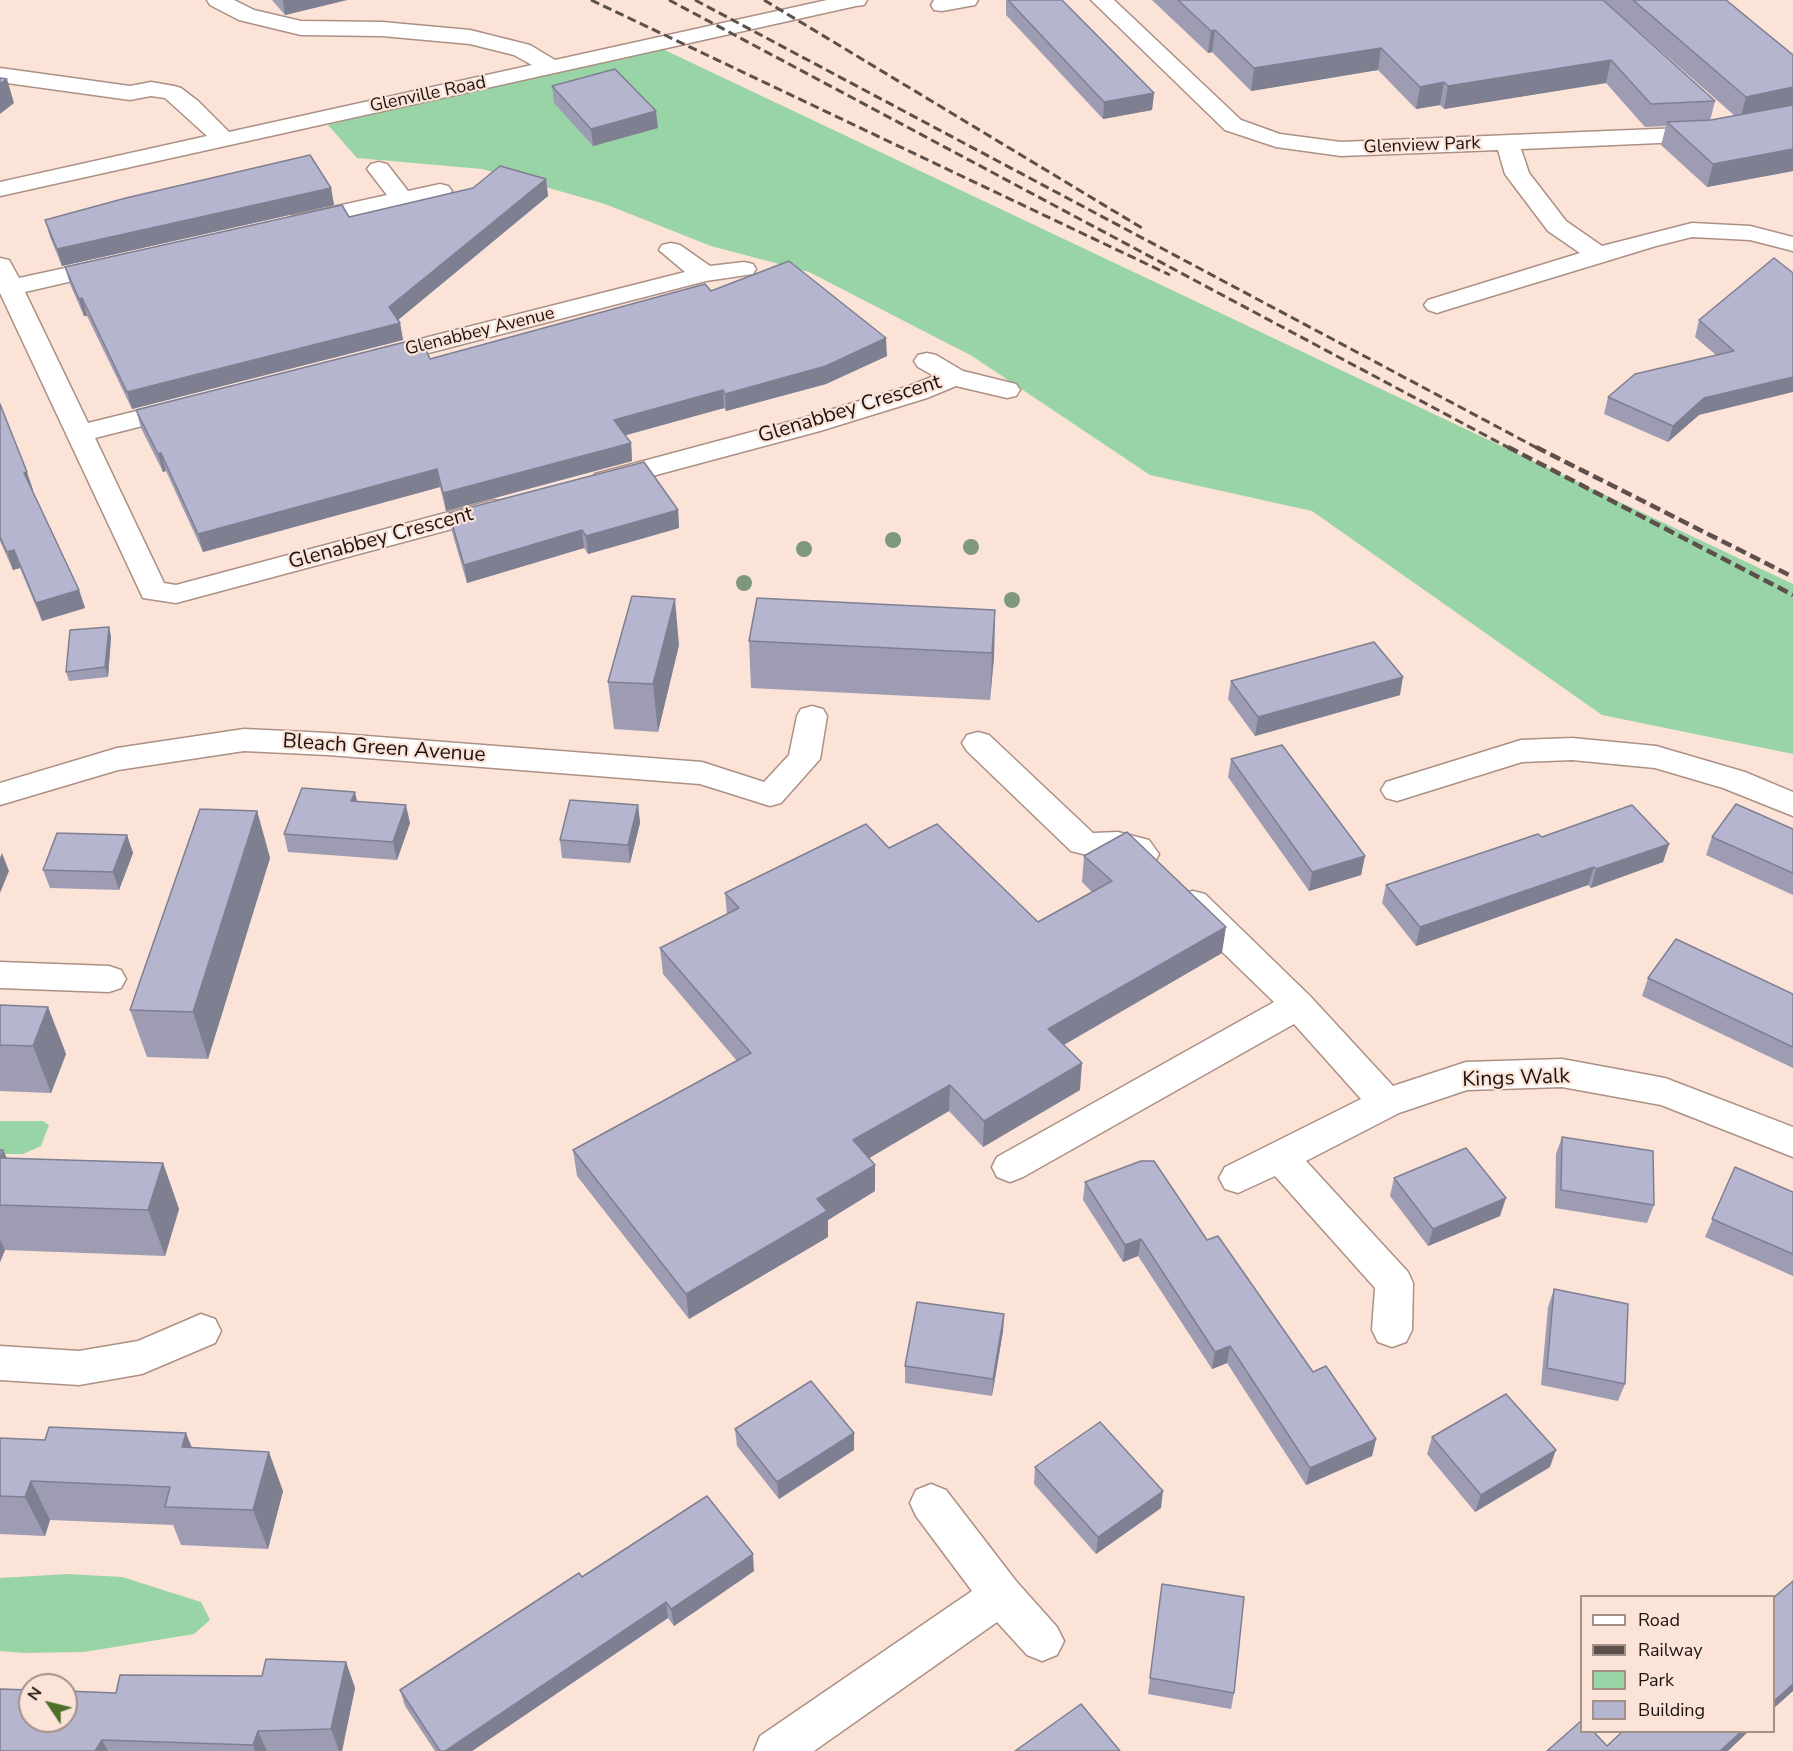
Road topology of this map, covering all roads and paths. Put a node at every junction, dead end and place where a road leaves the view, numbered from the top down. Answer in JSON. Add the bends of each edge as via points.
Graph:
{"nodes":[{"id":1,"x":218,"y":0,"type":"edge"},
{"id":2,"x":856,"y":0,"type":"edge"},
{"id":3,"x":967,"y":0,"type":"edge"},
{"id":4,"x":1102,"y":0,"type":"edge"},
{"id":5,"x":942,"y":5,"type":"dead end"},
{"id":6,"x":552,"y":68,"type":"junction"},
{"id":7,"x":0,"y":75,"type":"edge"},
{"id":8,"x":1716,"y":115,"type":"edge"},
{"id":9,"x":1793,"y":117,"type":"edge"},
{"id":10,"x":1734,"y":130,"type":"junction"},
{"id":11,"x":223,"y":140,"type":"junction"},
{"id":12,"x":1507,"y":142,"type":"junction"},
{"id":13,"x":379,"y":169,"type":"dead end"},
{"id":14,"x":0,"y":189,"type":"edge"},
{"id":15,"x":440,"y":191,"type":"dead end"},
{"id":16,"x":401,"y":198,"type":"junction"},
{"id":17,"x":274,"y":227,"type":"edge"},
{"id":18,"x":1793,"y":244,"type":"edge"},
{"id":19,"x":670,"y":250,"type":"dead end"},
{"id":20,"x":1598,"y":255,"type":"junction"},
{"id":21,"x":136,"y":259,"type":"edge"},
{"id":22,"x":744,"y":269,"type":"dead end"},
{"id":23,"x":705,"y":274,"type":"junction"},
{"id":24,"x":5,"y":277,"type":"edge"},
{"id":25,"x":1437,"y":305,"type":"dead end"},
{"id":26,"x":927,"y":361,"type":"dead end"},
{"id":27,"x":354,"y":364,"type":"edge"},
{"id":28,"x":954,"y":377,"type":"junction"},
{"id":29,"x":1007,"y":390,"type":"dead end"},
{"id":30,"x":206,"y":401,"type":"edge"},
{"id":31,"x":80,"y":433,"type":"junction"},
{"id":32,"x":580,"y":486,"type":"edge"},
{"id":33,"x":522,"y":502,"type":"edge"},
{"id":34,"x":812,"y":716,"type":"dead end"},
{"id":35,"x":978,"y":743,"type":"dead end"},
{"id":36,"x":1397,"y":790,"type":"dead end"},
{"id":37,"x":0,"y":794,"type":"edge"},
{"id":38,"x":1793,"y":805,"type":"edge"},
{"id":39,"x":0,"y":975,"type":"edge"},
{"id":40,"x":109,"y":979,"type":"dead end"},
{"id":41,"x":1298,"y":1005,"type":"junction"},
{"id":42,"x":1386,"y":1103,"type":"junction"},
{"id":43,"x":1793,"y":1142,"type":"edge"},
{"id":44,"x":1280,"y":1157,"type":"junction"},
{"id":45,"x":1010,"y":1167,"type":"dead end"},
{"id":46,"x":1238,"y":1178,"type":"dead end"},
{"id":47,"x":1392,"y":1330,"type":"dead end"},
{"id":48,"x":201,"y":1331,"type":"dead end"},
{"id":49,"x":0,"y":1363,"type":"edge"},
{"id":50,"x":932,"y":1503,"type":"dead end"},
{"id":51,"x":1002,"y":1596,"type":"junction"},
{"id":52,"x":1042,"y":1641,"type":"dead end"},
{"id":53,"x":776,"y":1751,"type":"edge"}],
"edges":[{"from":1,"to":6,"type":"street","via":[[247,15],[301,28],[382,29],[470,37],[522,50]]},
{"from":2,"to":6,"type":"street","name":"Glenville Road"},
{"from":3,"to":5,"type":"street"},
{"from":4,"to":12,"type":"street","name":"Glenview Park","via":[[1233,124],[1276,140],[1341,149]]},
{"from":6,"to":11,"type":"street","name":"Glenville Road"},
{"from":7,"to":11,"type":"street","via":[[130,93],[151,89],[173,93]]},
{"from":8,"to":10,"type":"street"},
{"from":9,"to":10,"type":"street","name":"Glenview Park"},
{"from":10,"to":12,"type":"street","name":"Glenview Park"},
{"from":11,"to":14,"type":"street","name":"Glenville Road"},
{"from":12,"to":20,"type":"street","via":[[1517,174],[1557,226]]},
{"from":13,"to":16,"type":"street"},
{"from":15,"to":16,"type":"street"},
{"from":16,"to":17,"type":"street"},
{"from":18,"to":20,"type":"street","via":[[1750,233],[1692,230]]},
{"from":19,"to":23,"type":"street"},
{"from":20,"to":25,"type":"street"},
{"from":21,"to":24,"type":"street"},
{"from":22,"to":23,"type":"street","name":"Glenabbey Avenue"},
{"from":23,"to":27,"type":"street","name":"Glenabbey Avenue"},
{"from":24,"to":31,"type":"street","name":"Glenabbey Crescent"},
{"from":26,"to":28,"type":"street","name":"Glenabbey Crescent"},
{"from":28,"to":29,"type":"street","name":"Glenabbey Crescent"},
{"from":28,"to":32,"type":"street","name":"Glenabbey Crescent","via":[[821,422]]},
{"from":30,"to":31,"type":"street"},
{"from":31,"to":33,"type":"street","name":"Glenabbey Crescent","via":[[153,591],[176,594]]},
{"from":34,"to":37,"type":"street","name":"Bleach Green Avenue","via":[[804,759],[770,795],[702,773],[244,740],[117,759]]},
{"from":35,"to":41,"type":"street","via":[[1083,843],[1137,848]]},
{"from":36,"to":38,"type":"street","via":[[1521,751],[1572,749],[1656,756],[1734,780]]},
{"from":39,"to":40,"type":"street"},
{"from":41,"to":42,"type":"street"},
{"from":41,"to":45,"type":"street"},
{"from":42,"to":43,"type":"street","name":"Kings Walk","via":[[1467,1076],[1562,1073],[1665,1092]]},
{"from":42,"to":44,"type":"street","name":"Kings Walk"},
{"from":44,"to":46,"type":"street","name":"Kings Walk"},
{"from":44,"to":47,"type":"street","via":[[1394,1283]]},
{"from":48,"to":49,"type":"street","via":[[142,1356],[79,1368]]},
{"from":50,"to":51,"type":"street"},
{"from":51,"to":52,"type":"street"},
{"from":51,"to":53,"type":"street"}]}
